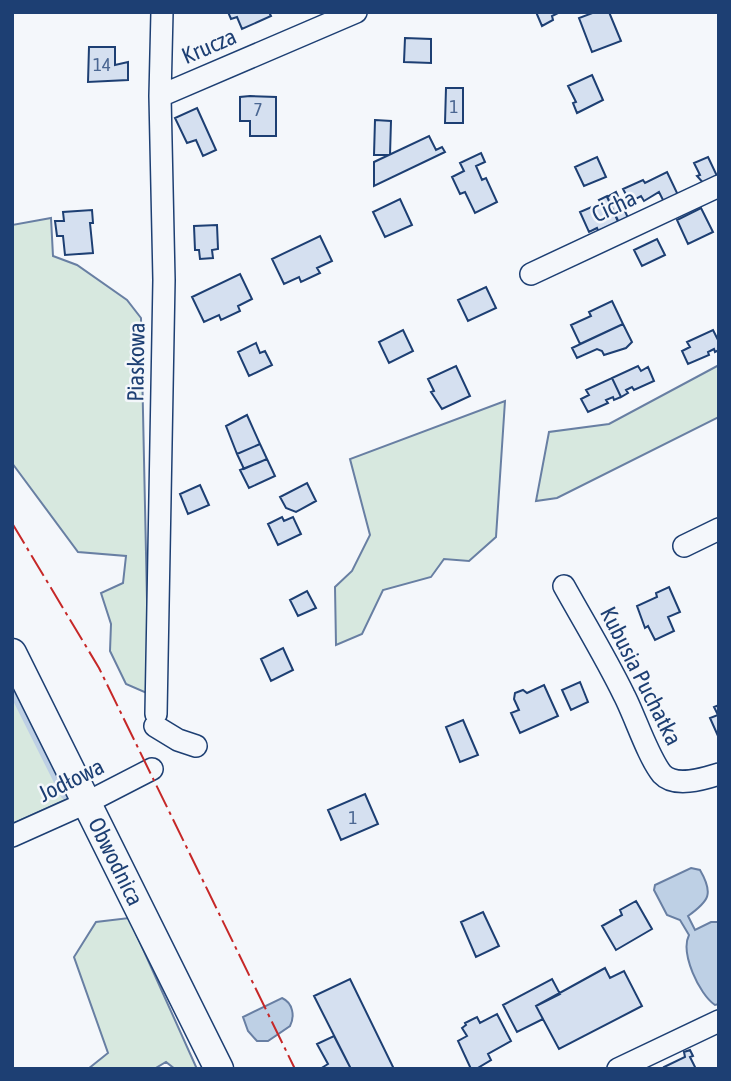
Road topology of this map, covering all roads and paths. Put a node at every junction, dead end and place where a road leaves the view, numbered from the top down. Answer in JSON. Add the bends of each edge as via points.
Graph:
{"nodes":[{"id":1,"x":162,"y":12,"type":"edge"},
{"id":2,"x":356,"y":12,"type":"edge"},
{"id":3,"x":160,"y":96,"type":"junction"},
{"id":4,"x":719,"y":186,"type":"edge"},
{"id":5,"x":531,"y":274,"type":"dead end"},
{"id":6,"x":719,"y":529,"type":"edge"},
{"id":7,"x":684,"y":546,"type":"dead end"},
{"id":8,"x":564,"y":586,"type":"dead end"},
{"id":9,"x":12,"y":653,"type":"edge"},
{"id":10,"x":196,"y":746,"type":"dead end"},
{"id":11,"x":152,"y":769,"type":"dead end"},
{"id":12,"x":719,"y":774,"type":"edge"},
{"id":13,"x":88,"y":802,"type":"junction"},
{"id":14,"x":12,"y":836,"type":"edge"},
{"id":15,"x":719,"y":1021,"type":"edge"},
{"id":16,"x":219,"y":1069,"type":"edge"},
{"id":17,"x":618,"y":1069,"type":"edge"}],
"edges":[{"from":1,"to":3,"type":"street","name":"Piaskowa"},
{"from":2,"to":3,"type":"street","name":"Krucza"},
{"from":3,"to":10,"type":"street","name":"Piaskowa","via":[[164,280],[155,720],[178,740]]},
{"from":4,"to":5,"type":"street","name":"Cicha"},
{"from":6,"to":7,"type":"street"},
{"from":8,"to":12,"type":"street","name":"Kubusia Puchatka","via":[[663,774],[685,781]]},
{"from":9,"to":13,"type":"main road","name":"Obwodnica"},
{"from":11,"to":13,"type":"street","name":"Jodłowa"},
{"from":13,"to":14,"type":"street","name":"Jodłowa"},
{"from":13,"to":16,"type":"main road","name":"Obwodnica"},
{"from":15,"to":17,"type":"street"}]}
